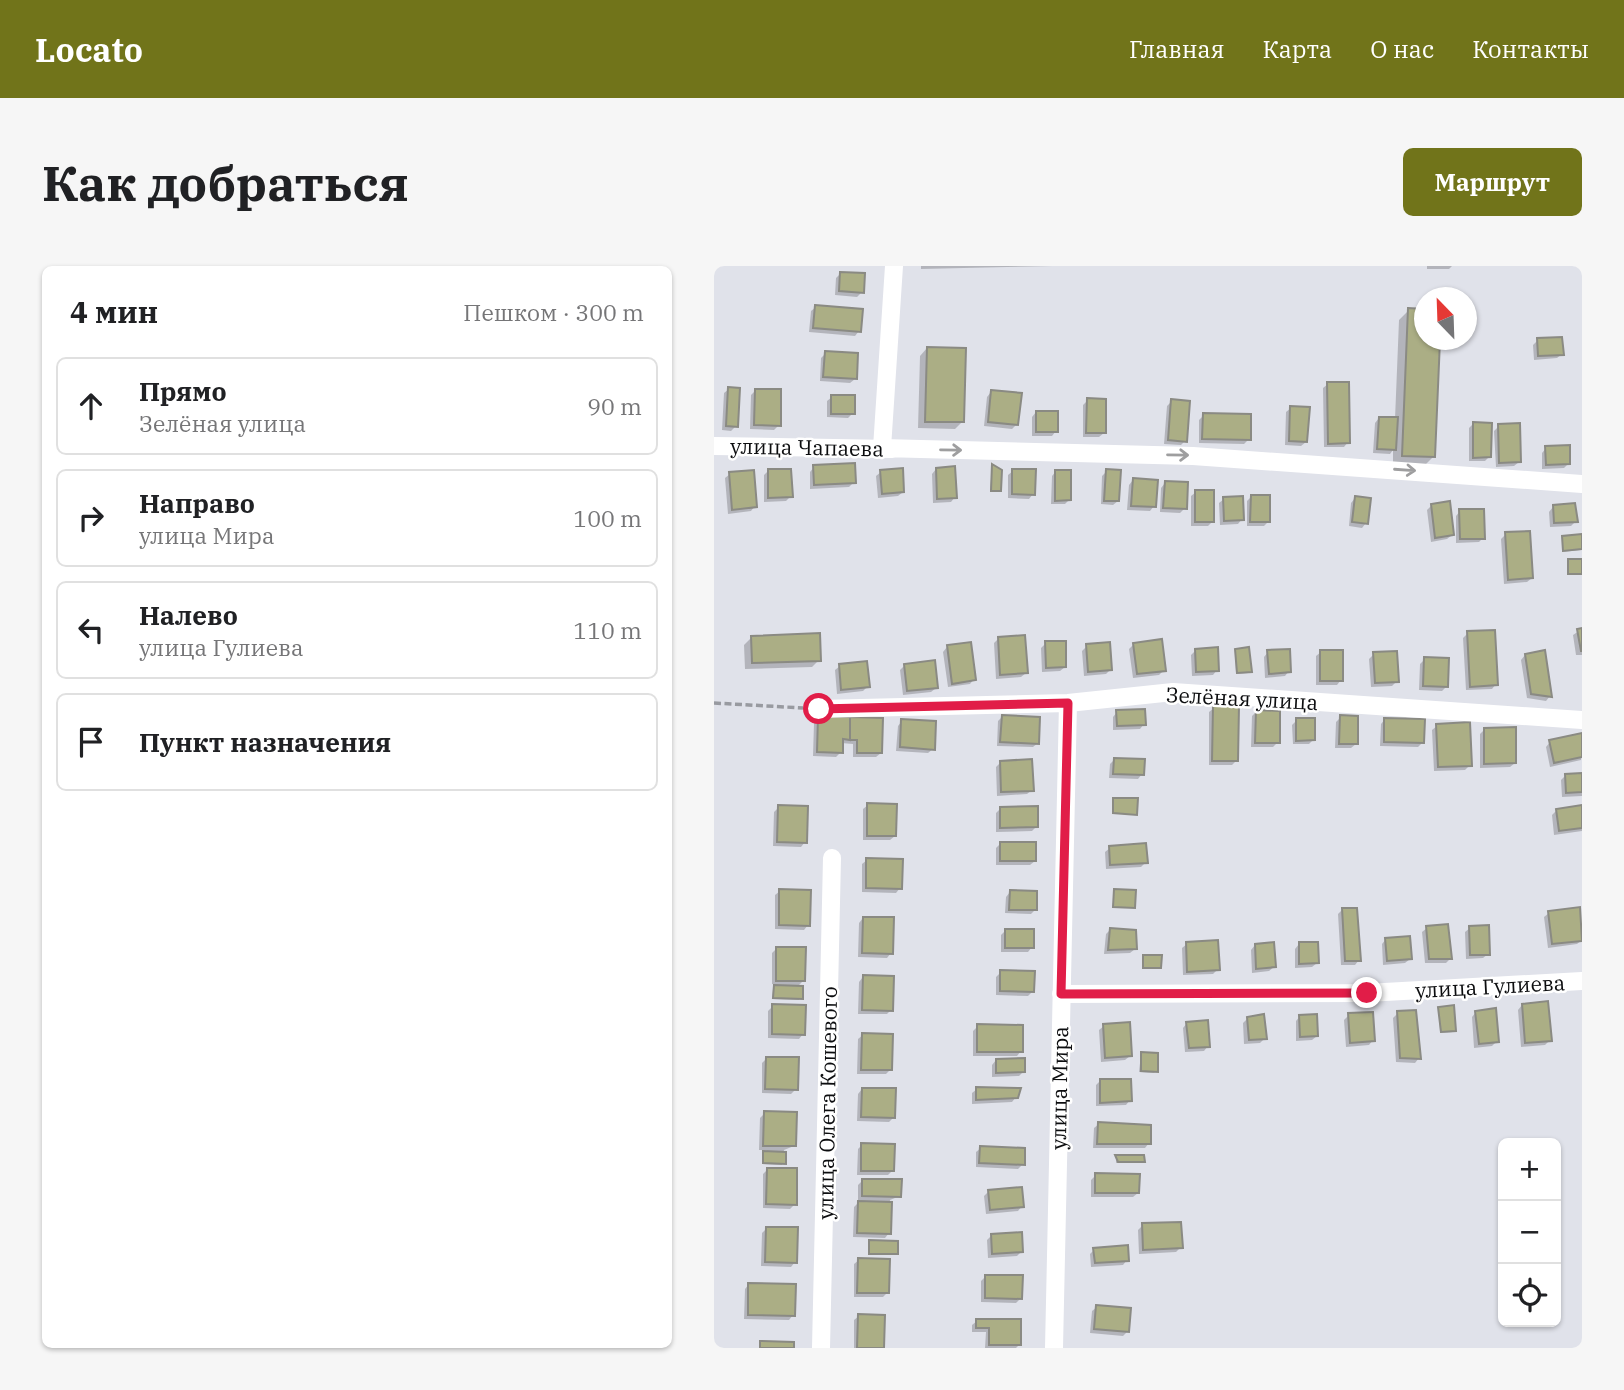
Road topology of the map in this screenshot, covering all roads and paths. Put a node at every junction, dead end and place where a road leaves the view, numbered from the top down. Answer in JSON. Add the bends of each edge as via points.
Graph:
{"nodes":[{"id":1,"x":894,"y":266,"type":"edge"},
{"id":2,"x":714,"y":446,"type":"edge"},
{"id":3,"x":891,"y":449,"type":"junction"},
{"id":4,"x":1582,"y":484,"type":"edge"},
{"id":5,"x":1068,"y":703,"type":"junction"},
{"id":6,"x":714,"y":704,"type":"edge"},
{"id":7,"x":819,"y":709,"type":"joint"},
{"id":8,"x":1582,"y":720,"type":"edge"},
{"id":9,"x":832,"y":858,"type":"dead end"},
{"id":10,"x":1582,"y":981,"type":"edge"},
{"id":11,"x":1061,"y":994,"type":"junction"},
{"id":12,"x":821,"y":1348,"type":"edge"},
{"id":13,"x":1054,"y":1348,"type":"edge"}],
"edges":[{"from":1,"to":3,"type":"street"},
{"from":2,"to":3,"type":"street","name":"улица Чапаева"},
{"from":3,"to":4,"type":"street","name":"улица Чапаева","one_way":true,"via":[[1193,456]]},
{"from":5,"to":7,"type":"street","name":"Зелёная улица"},
{"from":5,"to":8,"type":"street","name":"Зелёная улица","via":[[1173,692]]},
{"from":5,"to":11,"type":"street","name":"улица Мира"},
{"from":6,"to":7,"type":"path"},
{"from":9,"to":12,"type":"street","name":"улица Олега Кошевого"},
{"from":10,"to":11,"type":"street","name":"улица Гулиева","via":[[1367,993]]},
{"from":11,"to":13,"type":"street","name":"улица Мира"}]}
